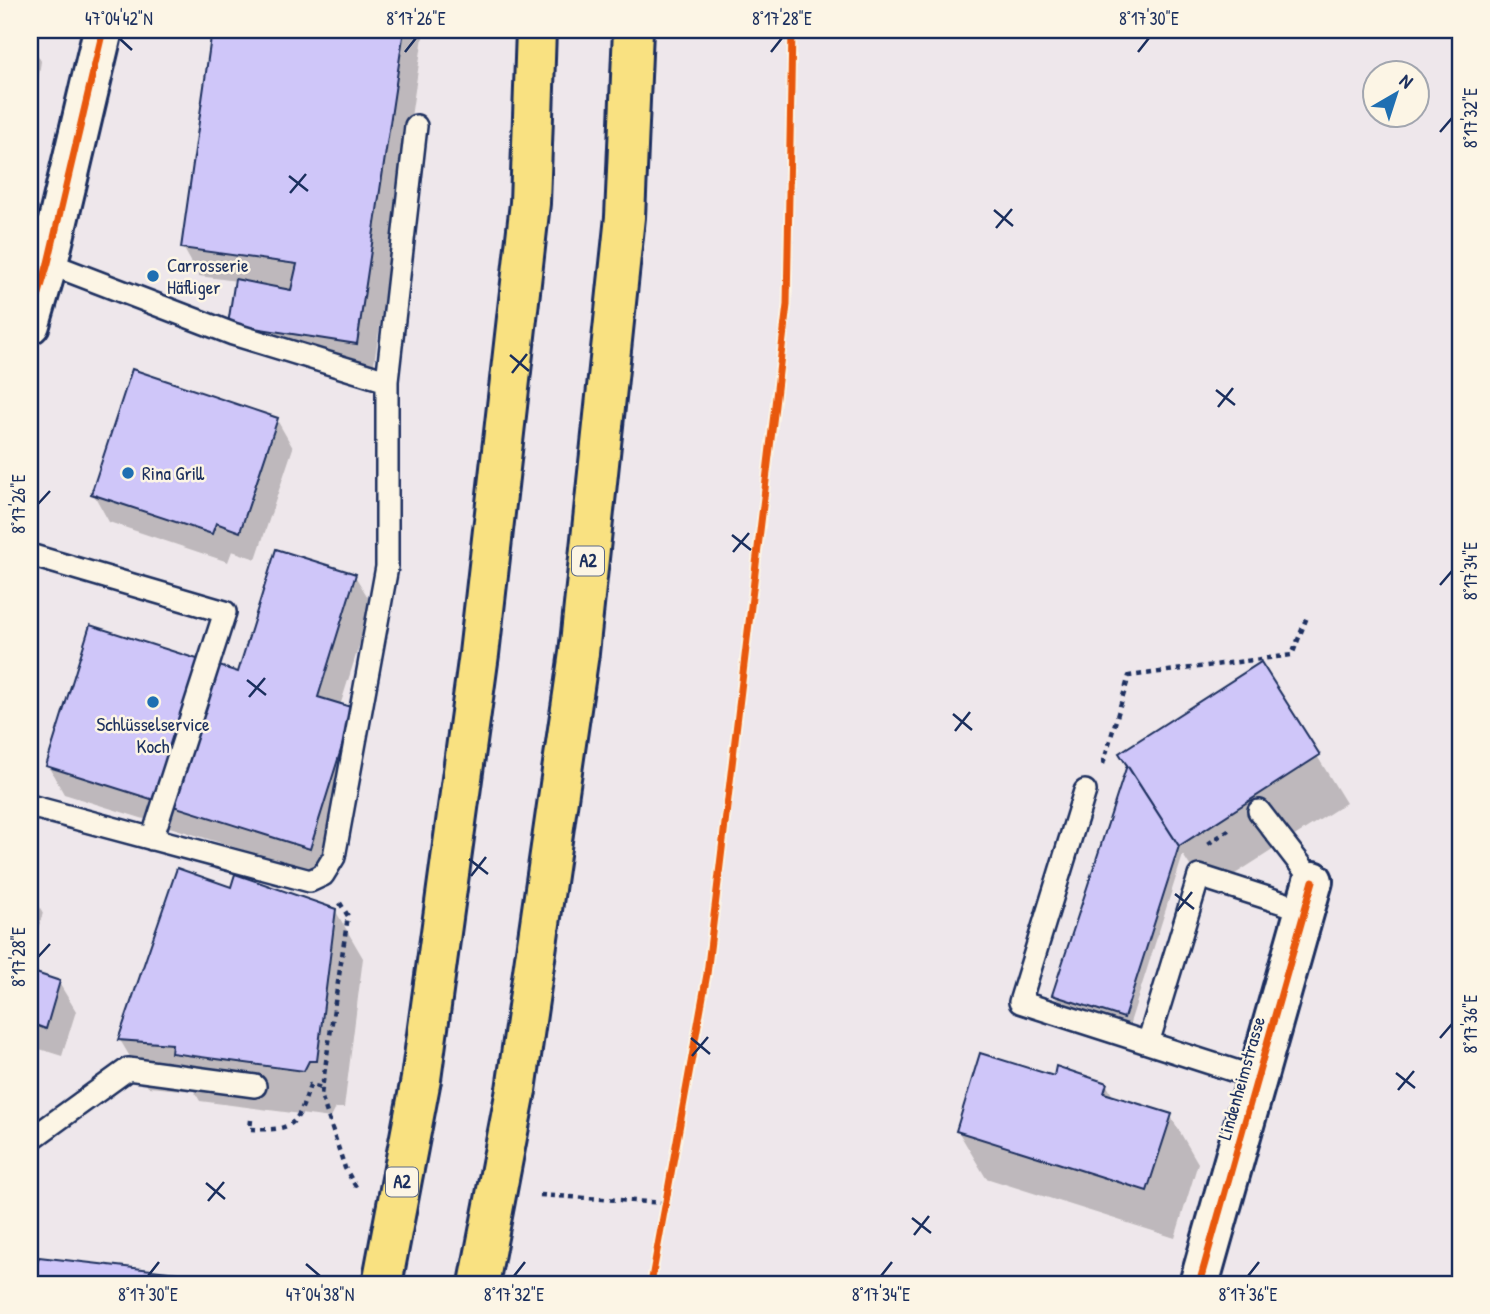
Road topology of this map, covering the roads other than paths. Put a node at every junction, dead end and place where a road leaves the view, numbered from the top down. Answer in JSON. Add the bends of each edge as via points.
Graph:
{"nodes":[{"id":1,"x":103,"y":30,"type":"edge"},
{"id":2,"x":536,"y":30,"type":"edge"},
{"id":3,"x":633,"y":30,"type":"edge"},
{"id":4,"x":416,"y":126,"type":"dead end"},
{"id":5,"x":48,"y":263,"type":"junction"},
{"id":6,"x":30,"y":324,"type":"edge"},
{"id":7,"x":387,"y":381,"type":"junction"},
{"id":8,"x":30,"y":555,"type":"edge"},
{"id":9,"x":1085,"y":790,"type":"road end"},
{"id":10,"x":30,"y":806,"type":"edge"},
{"id":11,"x":1259,"y":811,"type":"road end"},
{"id":12,"x":152,"y":839,"type":"junction"},
{"id":13,"x":1309,"y":895,"type":"junction"},
{"id":14,"x":1148,"y":1043,"type":"junction"},
{"id":15,"x":1257,"y":1078,"type":"junction"},
{"id":16,"x":255,"y":1086,"type":"dead end"},
{"id":17,"x":30,"y":1140,"type":"edge"},
{"id":18,"x":382,"y":1284,"type":"edge"},
{"id":19,"x":479,"y":1284,"type":"edge"},
{"id":20,"x":1199,"y":1284,"type":"edge"}],
"edges":[{"from":1,"to":5,"type":"street"},
{"from":2,"to":18,"type":"highway","number":"A2","bridge":true,"via":[[527,230],[479,654],[421,1079]]},
{"from":3,"to":19,"type":"highway","number":"A2","bridge":true,"via":[[625,217],[579,653],[516,1090]]},
{"from":4,"to":7,"type":"lane"},
{"from":5,"to":6,"type":"street"},
{"from":5,"to":7,"type":"lane","via":[[233,334]]},
{"from":7,"to":12,"type":"lane","via":[[387,567],[334,857],[323,875],[310,881]]},
{"from":8,"to":12,"type":"lane","via":[[225,612]]},
{"from":9,"to":14,"type":"lane","via":[[1020,1002]]},
{"from":10,"to":12,"type":"lane"},
{"from":11,"to":13,"type":"lane"},
{"from":13,"to":14,"type":"lane","via":[[1199,876]]},
{"from":13,"to":15,"type":"street","name":"Lindenheimstrasse"},
{"from":14,"to":15,"type":"lane"},
{"from":15,"to":20,"type":"street","name":"Lindenheimstrasse"},
{"from":16,"to":17,"type":"lane","via":[[128,1069]]}]}
